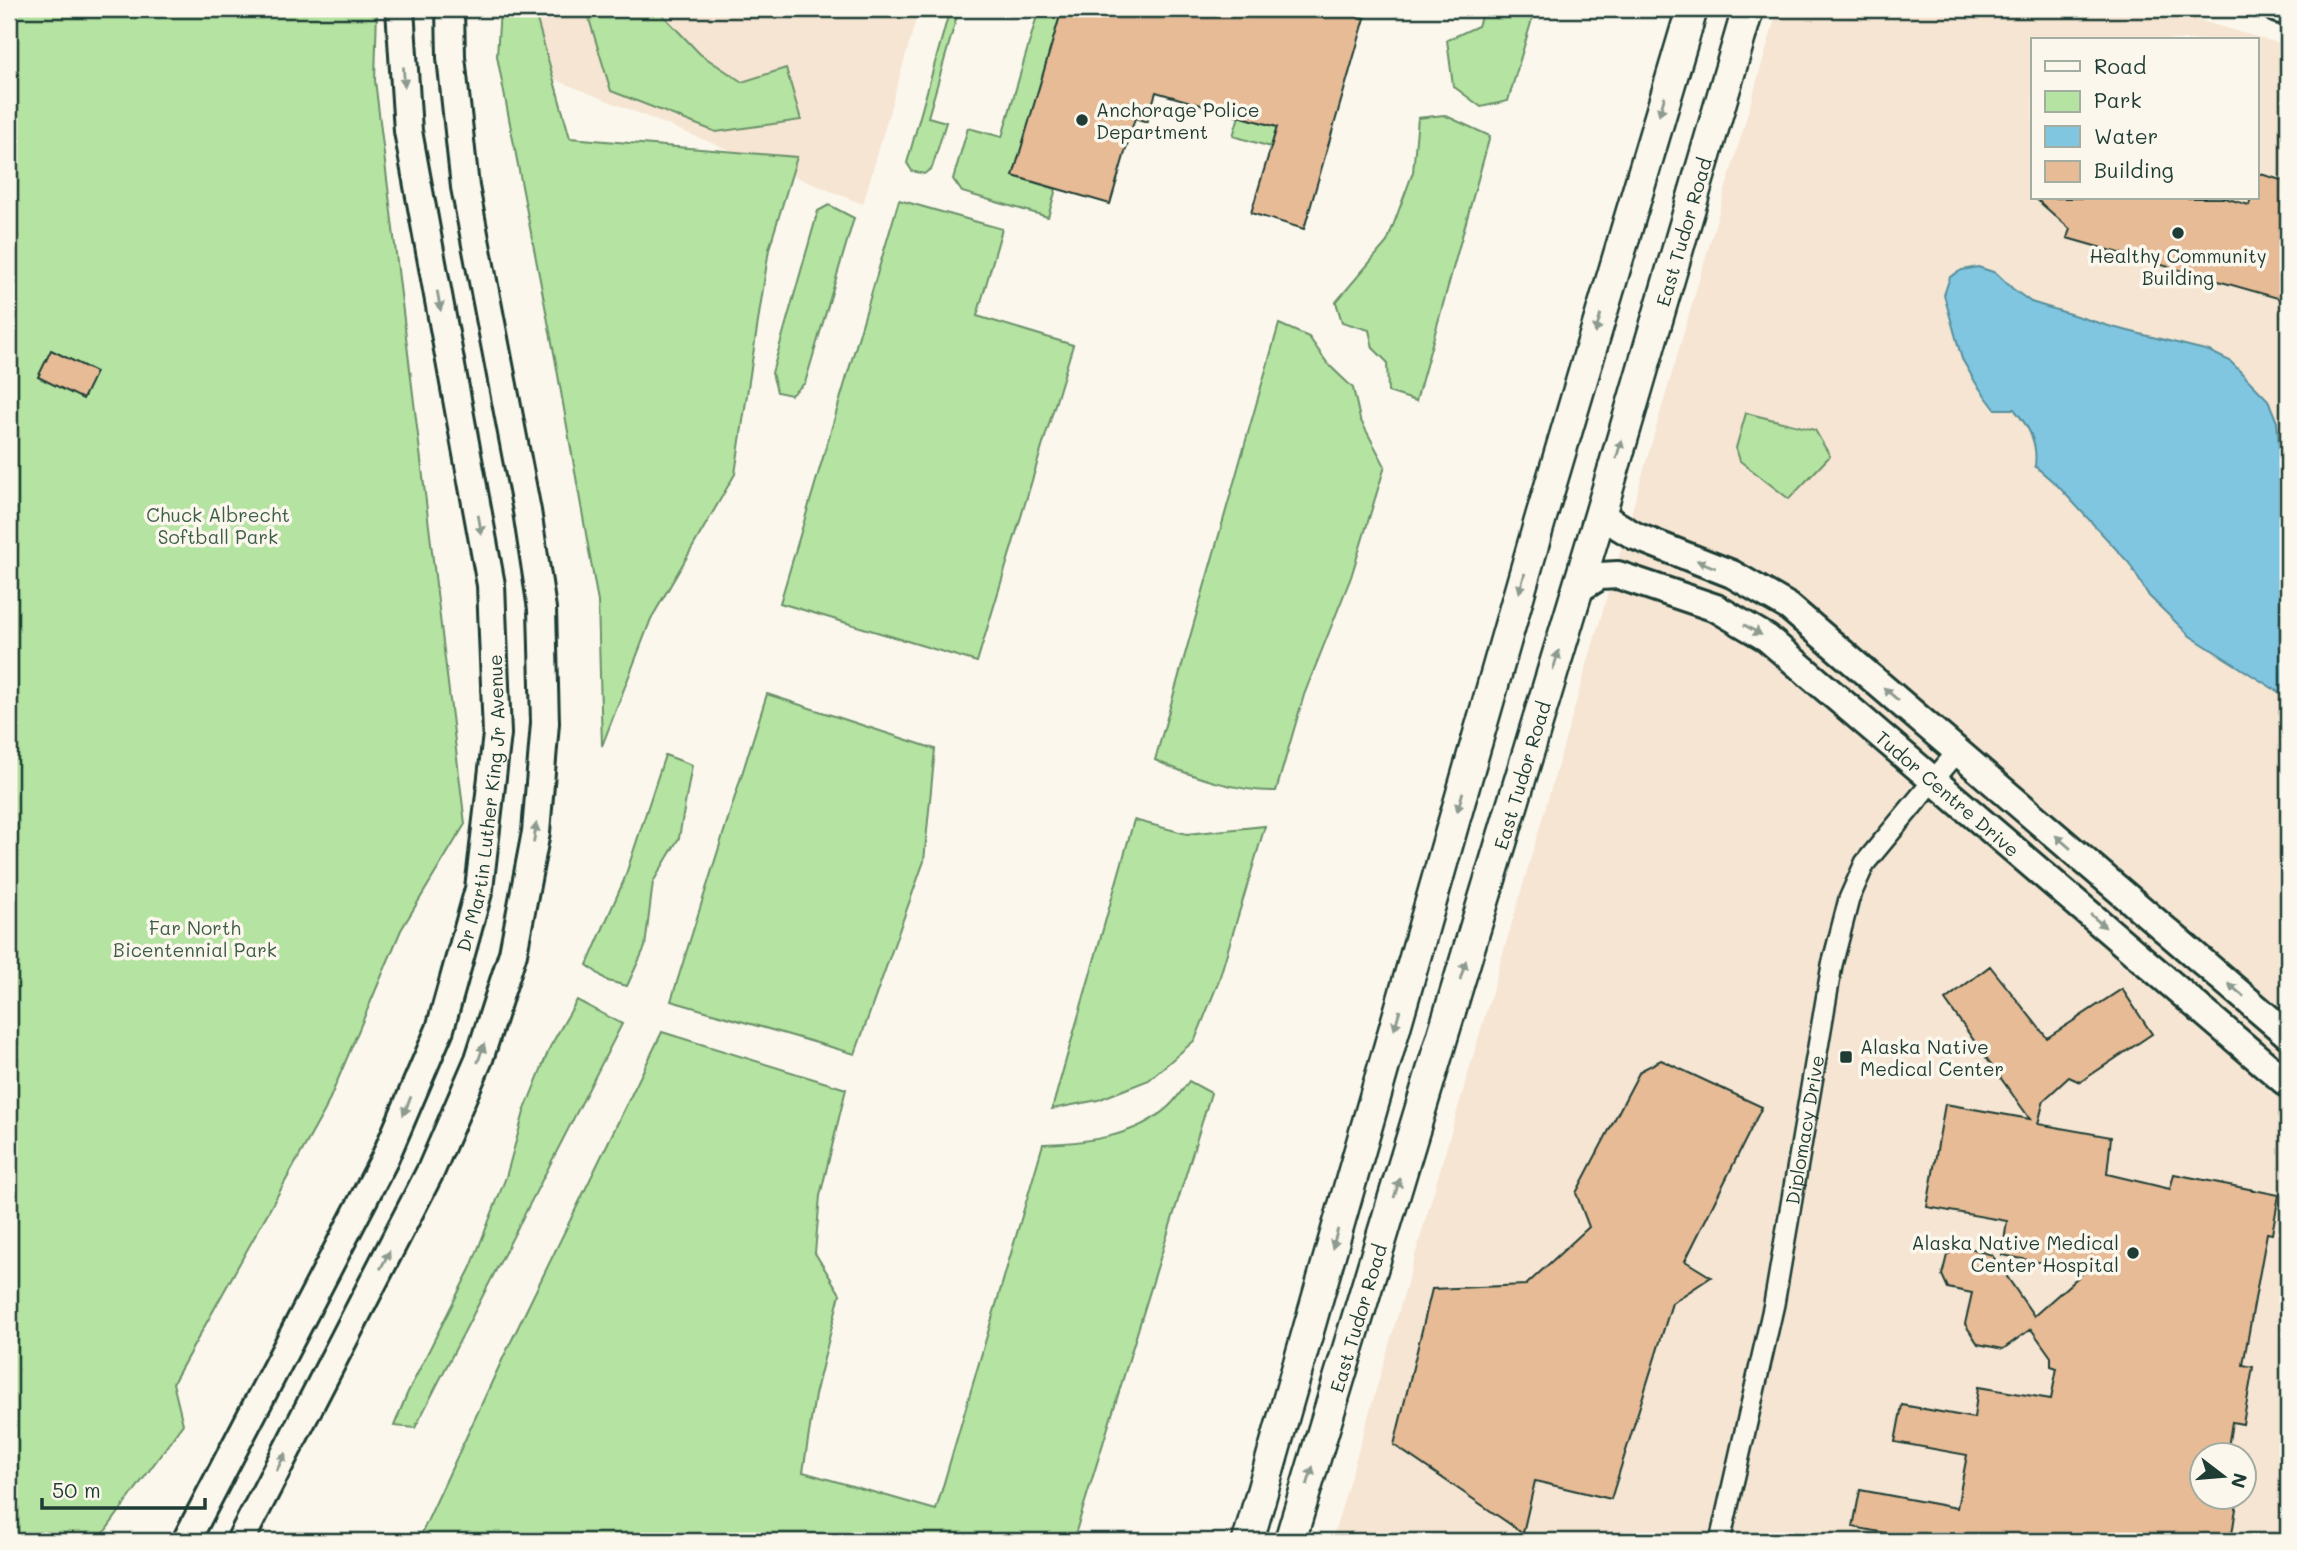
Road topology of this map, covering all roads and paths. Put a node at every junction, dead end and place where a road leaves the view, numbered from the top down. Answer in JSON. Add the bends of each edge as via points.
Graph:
{"nodes":[{"id":1,"x":400,"y":9,"type":"edge"},
{"id":2,"x":450,"y":9,"type":"edge"},
{"id":3,"x":1692,"y":9,"type":"edge"},
{"id":4,"x":1748,"y":9,"type":"edge"},
{"id":5,"x":2277,"y":9,"type":"edge"},
{"id":6,"x":2288,"y":12,"type":"edge"},
{"id":7,"x":1600,"y":515,"type":"junction"},
{"id":8,"x":1577,"y":590,"type":"junction"},
{"id":9,"x":1958,"y":752,"type":"junction"},
{"id":10,"x":1934,"y":781,"type":"junction"},
{"id":11,"x":2288,"y":1035,"type":"edge"},
{"id":12,"x":2288,"y":1084,"type":"edge"},
{"id":13,"x":245,"y":1532,"type":"edge"},
{"id":14,"x":186,"y":1541,"type":"edge"},
{"id":15,"x":1248,"y":1541,"type":"edge"},
{"id":16,"x":1290,"y":1541,"type":"edge"},
{"id":17,"x":1720,"y":1541,"type":"edge"}],
"edges":[{"from":1,"to":14,"type":"street","name":"Dr Martin Luther King Jr Avenue","one_way":true,"via":[[408,131],[491,585],[497,734],[479,889],[440,1029],[384,1160]]},
{"from":13,"to":2,"type":"street","one_way":true,"via":[[431,1170],[479,1059],[513,953],[536,832],[545,723],[542,609],[465,187]]},
{"from":3,"to":15,"type":"main road","one_way":true,"via":[[1541,517]]},
{"from":7,"to":4,"type":"main road","name":"East Tudor Road","one_way":true},
{"from":5,"to":6,"type":"street"},
{"from":7,"to":8,"type":"main road","name":"East Tudor Road"},
{"from":9,"to":7,"type":"street","name":"Tudor Centre Drive","one_way":true,"via":[[1788,607],[1732,574],[1635,536]]},
{"from":8,"to":10,"type":"street","name":"Tudor Centre Drive","one_way":true,"via":[[1600,576],[1618,575],[1716,608],[1767,638]]},
{"from":16,"to":8,"type":"main road","name":"East Tudor Road","one_way":true},
{"from":9,"to":10,"type":"street","name":"Diplomacy Drive"},
{"from":11,"to":9,"type":"street","name":"Tudor Centre Drive","one_way":true},
{"from":10,"to":12,"type":"street","name":"Tudor Centre Drive","one_way":true},
{"from":10,"to":17,"type":"street","name":"Diplomacy Drive","via":[[1865,863],[1849,899],[1832,965],[1773,1304]]}]}
